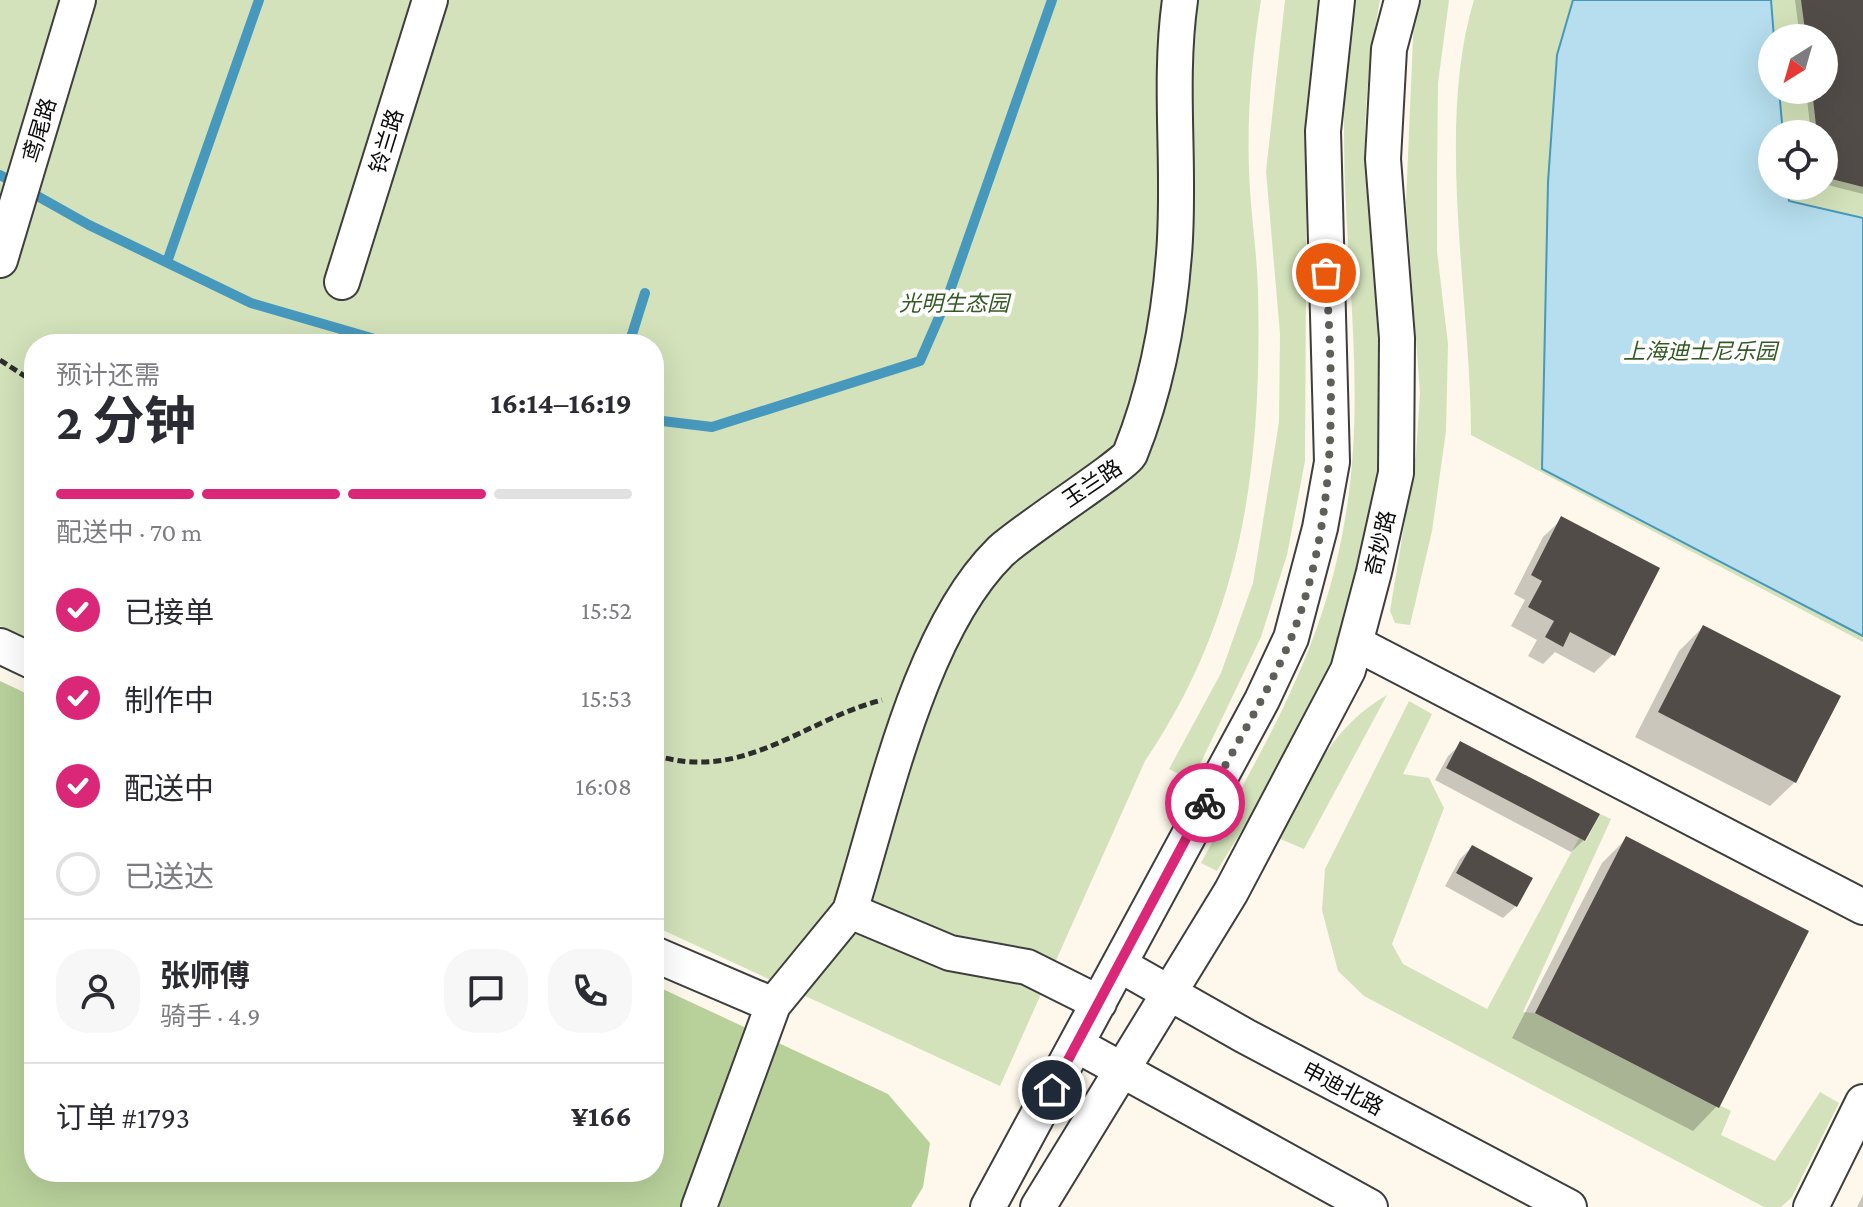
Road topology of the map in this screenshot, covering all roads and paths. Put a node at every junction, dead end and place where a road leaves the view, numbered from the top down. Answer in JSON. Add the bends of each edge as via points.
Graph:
{"nodes":[{"id":1,"x":78,"y":0,"type":"edge"},
{"id":2,"x":430,"y":0,"type":"edge"},
{"id":3,"x":1180,"y":0,"type":"edge"},
{"id":4,"x":1337,"y":0,"type":"edge"},
{"id":5,"x":1402,"y":0,"type":"edge"},
{"id":6,"x":0,"y":260,"type":"edge"},
{"id":7,"x":342,"y":282,"type":"dead end"},
{"id":8,"x":0,"y":360,"type":"edge"},
{"id":9,"x":24,"y":376,"type":"edge"},
{"id":10,"x":1355,"y":643,"type":"junction"},
{"id":11,"x":0,"y":646,"type":"edge"},
{"id":12,"x":24,"y":657,"type":"edge"},
{"id":13,"x":918,"y":690,"type":"junction"},
{"id":14,"x":664,"y":758,"type":"edge"},
{"id":15,"x":1863,"y":907,"type":"edge"},
{"id":16,"x":850,"y":911,"type":"junction"},
{"id":17,"x":664,"y":958,"type":"edge"},
{"id":18,"x":1120,"y":965,"type":"junction"},
{"id":19,"x":1170,"y":995,"type":"junction"},
{"id":20,"x":1099,"y":1003,"type":"junction"},
{"id":21,"x":773,"y":1005,"type":"junction"},
{"id":22,"x":1077,"y":1045,"type":"junction"},
{"id":23,"x":1123,"y":1072,"type":"junction"},
{"id":24,"x":1863,"y":1102,"type":"edge"},
{"id":25,"x":699,"y":1207,"type":"edge"},
{"id":26,"x":988,"y":1207,"type":"edge"},
{"id":27,"x":1038,"y":1207,"type":"edge"},
{"id":28,"x":1370,"y":1207,"type":"edge"},
{"id":29,"x":1569,"y":1207,"type":"edge"},
{"id":30,"x":1811,"y":1207,"type":"edge"}],
"edges":[{"from":1,"to":6,"type":"street","name":"鸢尾路"},
{"from":2,"to":7,"type":"street","name":"铃兰路"},
{"from":3,"to":13,"type":"street","name":"玉兰路","via":[[1173,48],[1174,253],[1159,354],[1128,458],[999,552],[955,611]]},
{"from":4,"to":18,"type":"street","via":[[1323,131],[1332,462],[1320,528],[1285,651]]},
{"from":5,"to":10,"type":"street","name":"奇妙路","via":[[1389,49],[1383,159],[1397,338],[1396,473]]},
{"from":8,"to":9,"type":"path"},
{"from":10,"to":15,"type":"street"},
{"from":10,"to":19,"type":"street","name":"奇妙路","via":[[1348,670],[1303,759]]},
{"from":11,"to":12,"type":"street"},
{"from":13,"to":14,"type":"path","via":[[857,706],[782,743],[723,762]]},
{"from":13,"to":16,"type":"street","name":"玉兰路"},
{"from":16,"to":20,"type":"street","via":[[950,953],[1027,967]]},
{"from":16,"to":21,"type":"street"},
{"from":17,"to":21,"type":"street"},
{"from":18,"to":19,"type":"street","name":"申迪北路"},
{"from":18,"to":20,"type":"street"},
{"from":19,"to":23,"type":"street","name":"奇妙路"},
{"from":19,"to":29,"type":"street","name":"申迪北路"},
{"from":20,"to":22,"type":"street"},
{"from":21,"to":25,"type":"street"},
{"from":22,"to":23,"type":"street"},
{"from":22,"to":26,"type":"street"},
{"from":23,"to":27,"type":"street","name":"奇妙路"},
{"from":23,"to":28,"type":"street"},
{"from":24,"to":30,"type":"street"}]}
